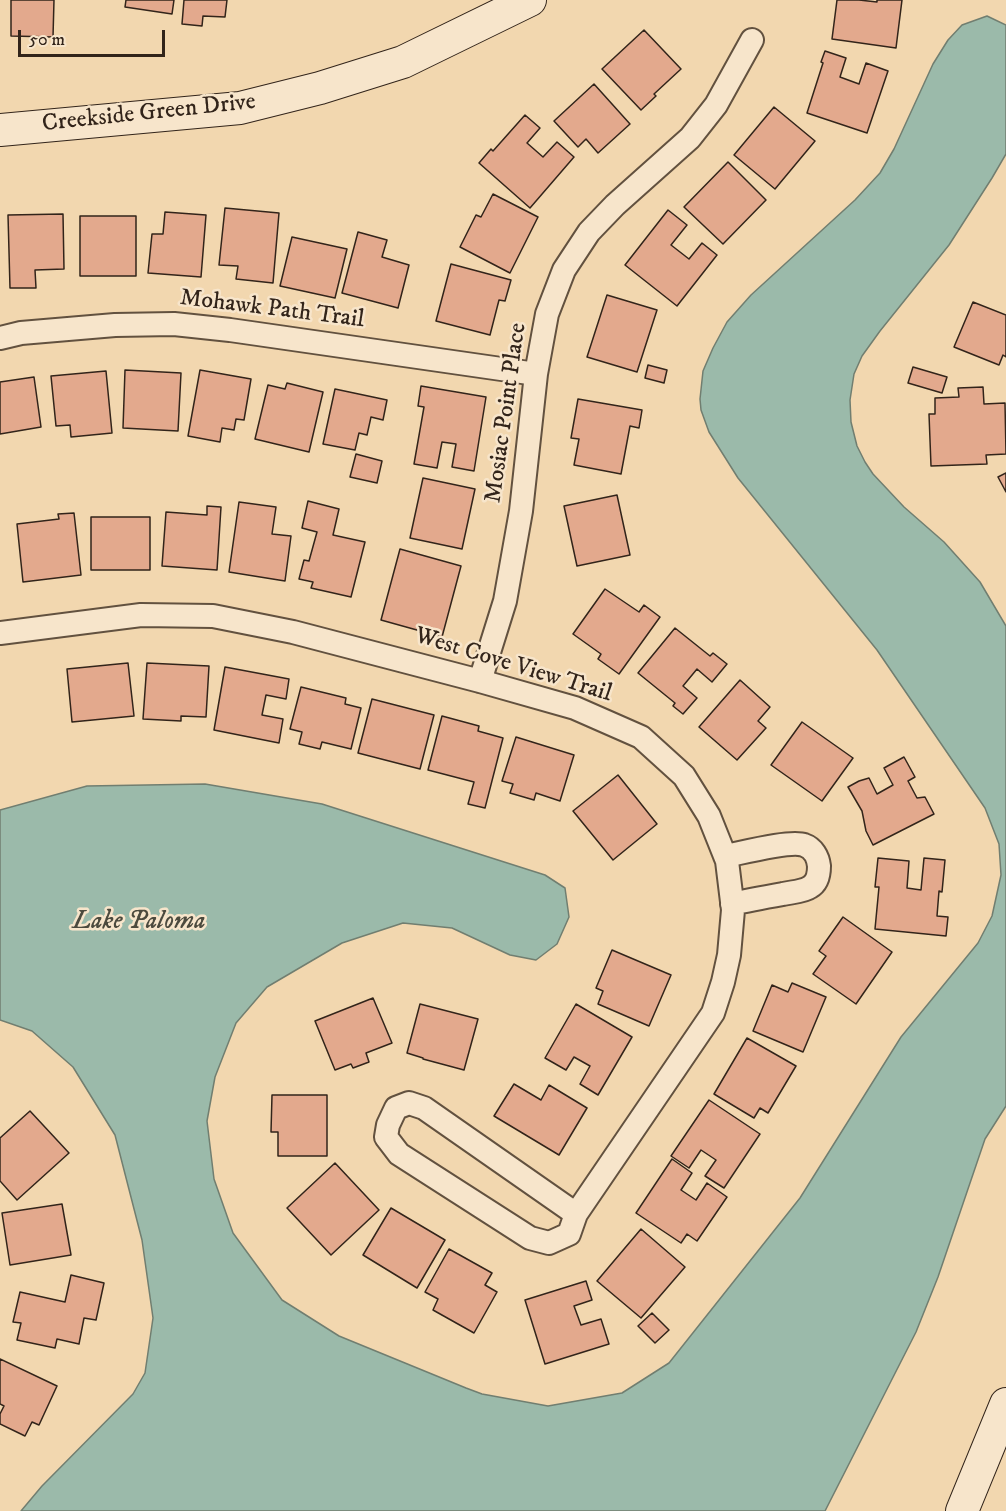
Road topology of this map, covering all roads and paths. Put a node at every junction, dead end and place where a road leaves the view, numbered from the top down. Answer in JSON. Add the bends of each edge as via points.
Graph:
{"nodes":[{"id":1,"x":530,"y":0,"type":"edge"},
{"id":2,"x":752,"y":40,"type":"dead end"},
{"id":3,"x":0,"y":130,"type":"edge"},
{"id":4,"x":0,"y":338,"type":"edge"},
{"id":5,"x":536,"y":374,"type":"junction"},
{"id":6,"x":0,"y":633,"type":"edge"},
{"id":7,"x":480,"y":681,"type":"junction"},
{"id":8,"x":725,"y":856,"type":"junction"},
{"id":9,"x":732,"y":904,"type":"junction"},
{"id":10,"x":576,"y":1214,"type":"junction"},
{"id":11,"x":1006,"y":1404,"type":"edge"},
{"id":12,"x":962,"y":1511,"type":"edge"}],
"edges":[{"from":1,"to":3,"type":"main road","name":"Creekside Green Drive","via":[[403,62],[240,108]]},
{"from":2,"to":5,"type":"street","name":"Mosiac Point Place","via":[[716,105],[690,138],[589,232],[564,270],[547,314]]},
{"from":4,"to":5,"type":"street","name":"Mohawk Path Trail","via":[[115,325],[174,324]]},
{"from":5,"to":7,"type":"street","name":"Mosiac Point Place","via":[[521,511],[505,602]]},
{"from":6,"to":7,"type":"street","name":"West Cove View Trail","via":[[141,615],[213,616],[292,632]]},
{"from":7,"to":8,"type":"street","name":"West Cove View Trail","via":[[575,708],[641,737],[684,776],[709,816]]},
{"from":8,"to":9,"type":"street","name":"West Cove View Trail"},
{"from":8,"to":9,"type":"street","via":[[792,843],[811,849],[819,864],[816,881],[810,887]]},
{"from":9,"to":10,"type":"street","name":"West Cove View Trail","via":[[729,955],[713,1013]]},
{"from":10,"to":10,"type":"street","name":"West Cove View Trail","via":[[569,1234],[549,1243],[530,1238],[399,1154],[386,1137],[396,1108],[409,1103],[424,1108]]},
{"from":11,"to":12,"type":"main road"}]}
